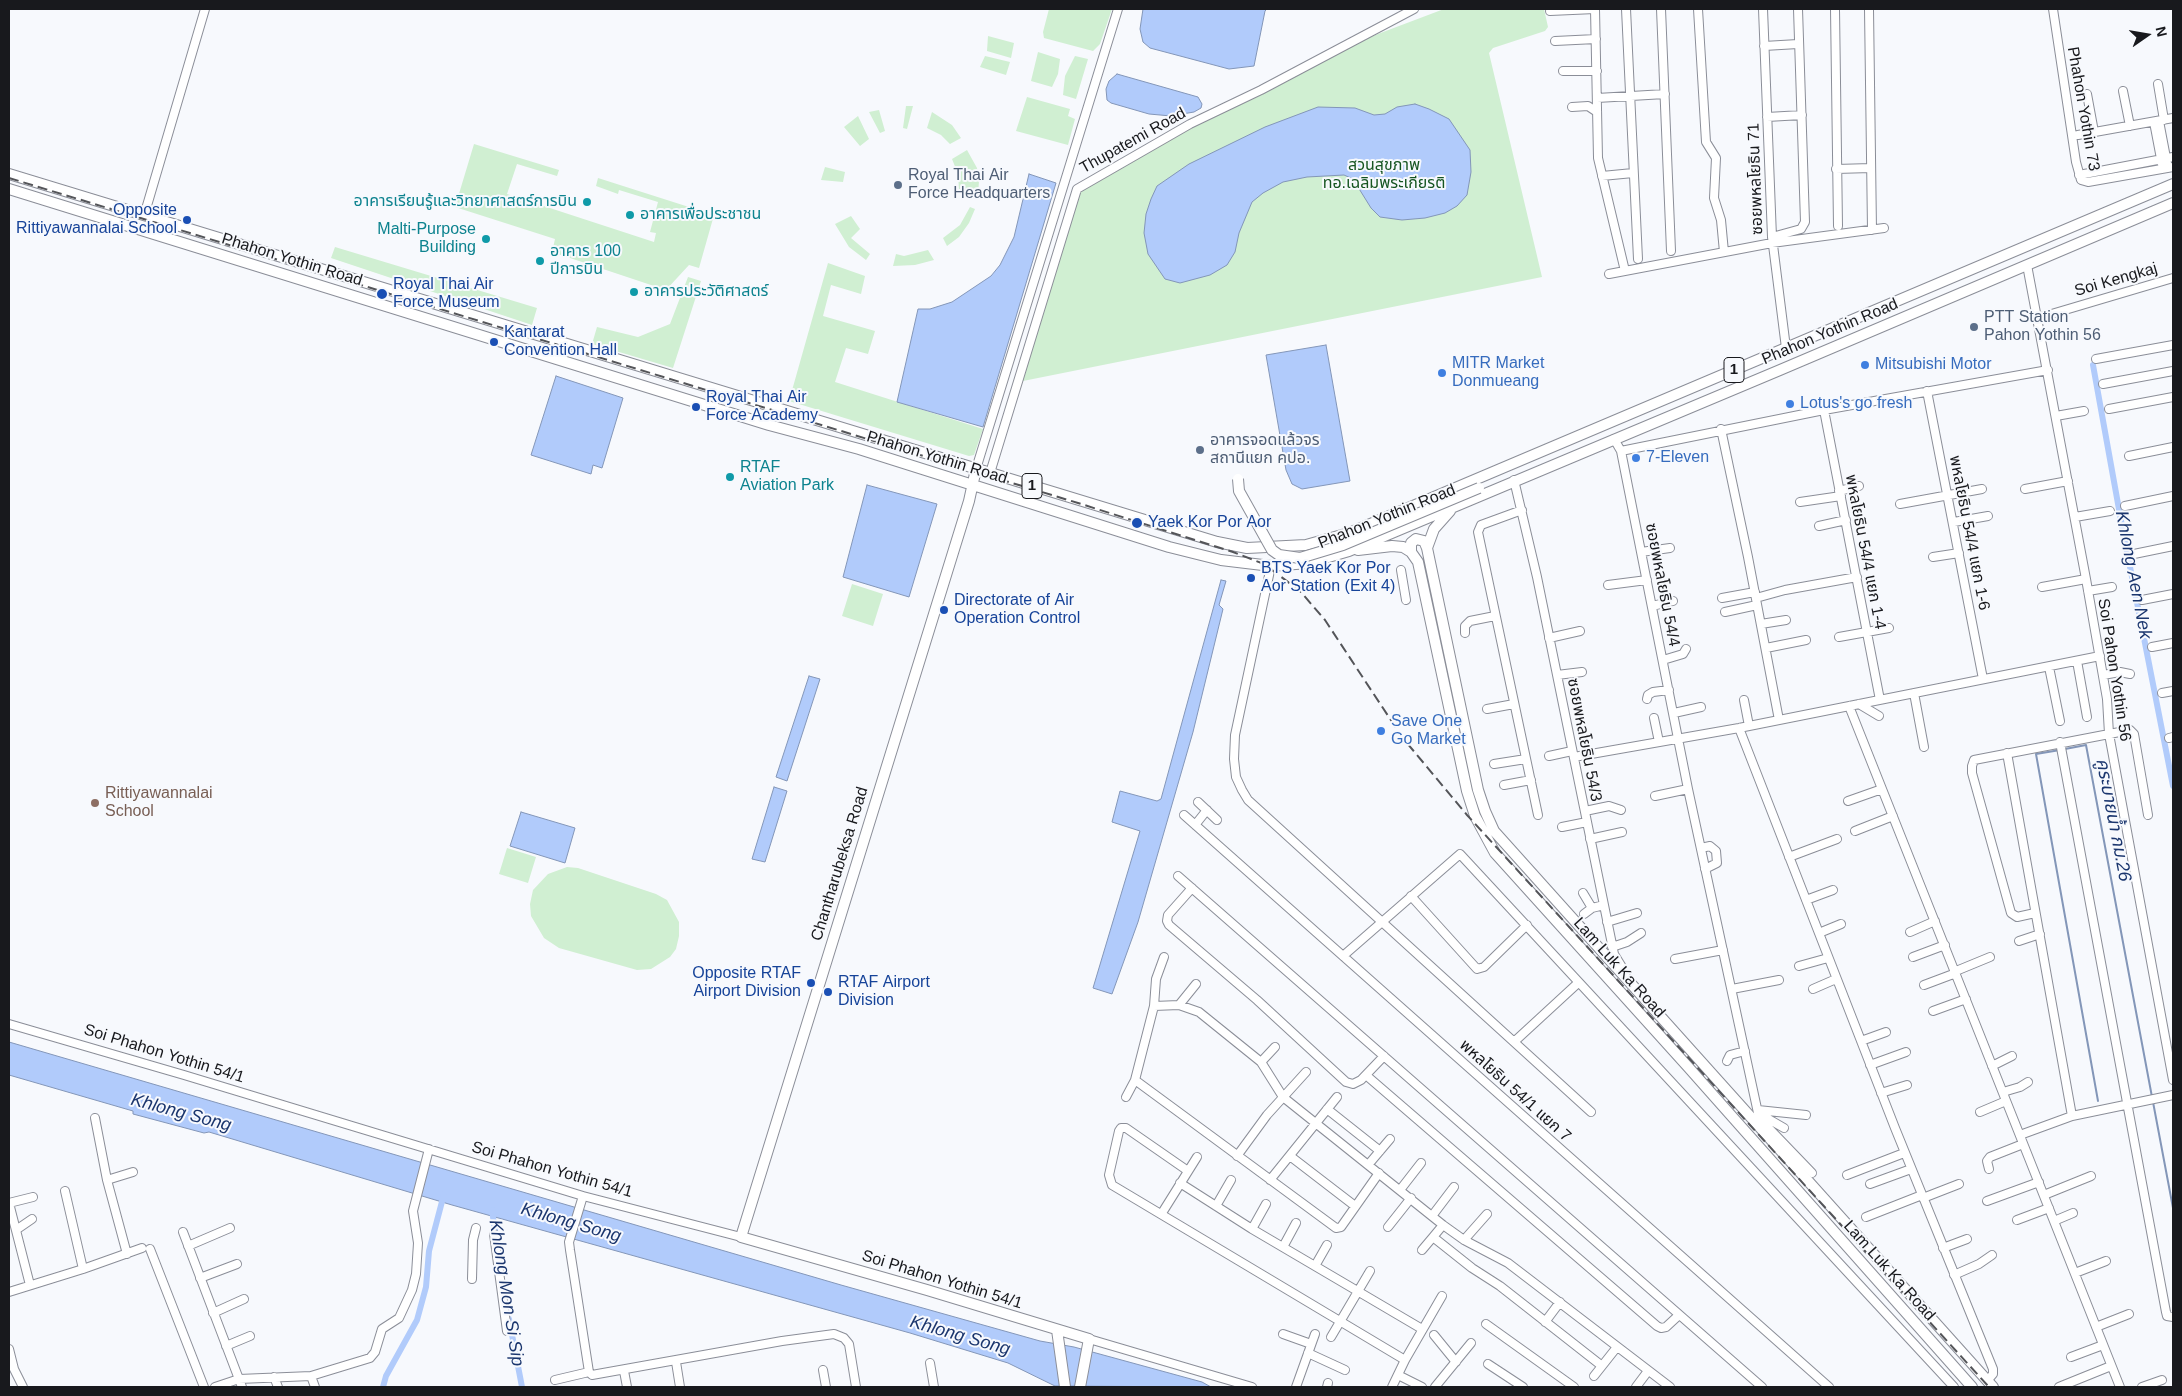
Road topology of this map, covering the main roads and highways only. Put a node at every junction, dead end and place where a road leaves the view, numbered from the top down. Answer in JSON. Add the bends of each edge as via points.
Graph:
{"nodes":[{"id":1,"x":9,"y":174,"type":"edge"},
{"id":2,"x":2173,"y":184,"type":"edge"},
{"id":3,"x":9,"y":189,"type":"edge"},
{"id":4,"x":2173,"y":203,"type":"edge"},
{"id":5,"x":145,"y":212,"type":"junction"},
{"id":6,"x":138,"y":228,"type":"junction"},
{"id":7,"x":2036,"y":242,"type":"junction"},
{"id":8,"x":2046,"y":257,"type":"junction"},
{"id":9,"x":677,"y":378,"type":"junction"},
{"id":10,"x":671,"y":394,"type":"junction"},
{"id":11,"x":1610,"y":422,"type":"junction"},
{"id":12,"x":1614,"y":439,"type":"junction"},
{"id":13,"x":976,"y":469,"type":"junction"},
{"id":14,"x":1540,"y":470,"type":"junction"},
{"id":15,"x":990,"y":473,"type":"junction"},
{"id":16,"x":1238,"y":479,"type":"dead end"},
{"id":17,"x":976,"y":486,"type":"junction"},
{"id":18,"x":1454,"y":506,"type":"junction"},
{"id":19,"x":1427,"y":548,"type":"junction"},
{"id":20,"x":1350,"y":551,"type":"junction"},
{"id":21,"x":1411,"y":552,"type":"junction"},
{"id":22,"x":1699,"y":1058,"type":"junction"},
{"id":23,"x":1689,"y":1068,"type":"junction"},
{"id":24,"x":741,"y":1237,"type":"joint"},
{"id":25,"x":1056,"y":1330,"type":"junction"},
{"id":26,"x":1990,"y":1384,"type":"edge"},
{"id":27,"x":1065,"y":1387,"type":"edge"},
{"id":28,"x":1080,"y":1387,"type":"edge"},
{"id":29,"x":1972,"y":1387,"type":"edge"}],
"edges":[{"from":1,"to":5,"type":"main road","name":"Phahon Yothin Road"},
{"from":2,"to":7,"type":"main road","name":"Phahon Yothin Road","number":"1"},
{"from":3,"to":6,"type":"main road","name":"Phahon Yothin Road"},
{"from":4,"to":8,"type":"main road","name":"Phahon Yothin Road","number":"1"},
{"from":5,"to":6,"type":"main road"},
{"from":5,"to":9,"type":"main road","name":"Phahon Yothin Road"},
{"from":6,"to":10,"type":"main road","name":"Phahon Yothin Road"},
{"from":7,"to":8,"type":"main road","via":[[2036,252]]},
{"from":7,"to":11,"type":"main road","name":"Phahon Yothin Road","number":"1"},
{"from":8,"to":12,"type":"main road","name":"Phahon Yothin Road","number":"1"},
{"from":9,"to":10,"type":"main road"},
{"from":9,"to":13,"type":"main road","name":"Phahon Yothin Road"},
{"from":10,"to":17,"type":"main road","name":"Phahon Yothin Road"},
{"from":11,"to":12,"type":"main road"},
{"from":11,"to":15,"type":"main road","name":"Phahon Yothin Road","number":"1","via":[[1349,532],[1322,542],[1292,547],[1247,548],[1217,542]]},
{"from":12,"to":14,"type":"main road","name":"Phahon Yothin Road","number":"1"},
{"from":13,"to":15,"type":"main road","name":"Phahon Yothin Road"},
{"from":13,"to":17,"type":"main road","name":"Chantharubeksa Road"},
{"from":14,"to":16,"type":"main road","bridge":true,"via":[[1511,475],[1343,545],[1300,558],[1279,555],[1272,550],[1240,491]]},
{"from":14,"to":18,"type":"main road","name":"Phahon Yothin Road","number":"1"},
{"from":15,"to":17,"type":"main road","name":"Chantharubeksa Road"},
{"from":17,"to":20,"type":"main road","name":"Phahon Yothin Road","number":"1","via":[[1198,555],[1235,563],[1271,566],[1308,563]]},
{"from":17,"to":24,"type":"main road","name":"Chantharubeksa Road"},
{"from":18,"to":19,"type":"main road","via":[[1434,529]]},
{"from":18,"to":20,"type":"main road","name":"Phahon Yothin Road","number":"1"},
{"from":19,"to":21,"type":"main road","via":[[1424,541],[1416,539],[1411,543]]},
{"from":19,"to":22,"type":"main road","name":"Lam Luk Ka Road","via":[[1478,790],[1491,824],[1504,844]]},
{"from":20,"to":21,"type":"main road","via":[[1398,546]]},
{"from":21,"to":23,"type":"main road","name":"Lam Luk Ka Road","via":[[1418,562],[1467,791],[1484,836],[1501,860]]},
{"from":22,"to":23,"type":"main road"},
{"from":22,"to":26,"type":"main road","name":"Lam Luk Ka Road"},
{"from":23,"to":29,"type":"main road","name":"Lam Luk Ka Road"},
{"from":24,"to":25,"type":"main road","name":"Soi Phahon Yothin 54/1"},
{"from":25,"to":27,"type":"main road"},
{"from":25,"to":28,"type":"main road","name":"Soi Phahon Yothin 54/1","via":[[1088,1344]]}]}
